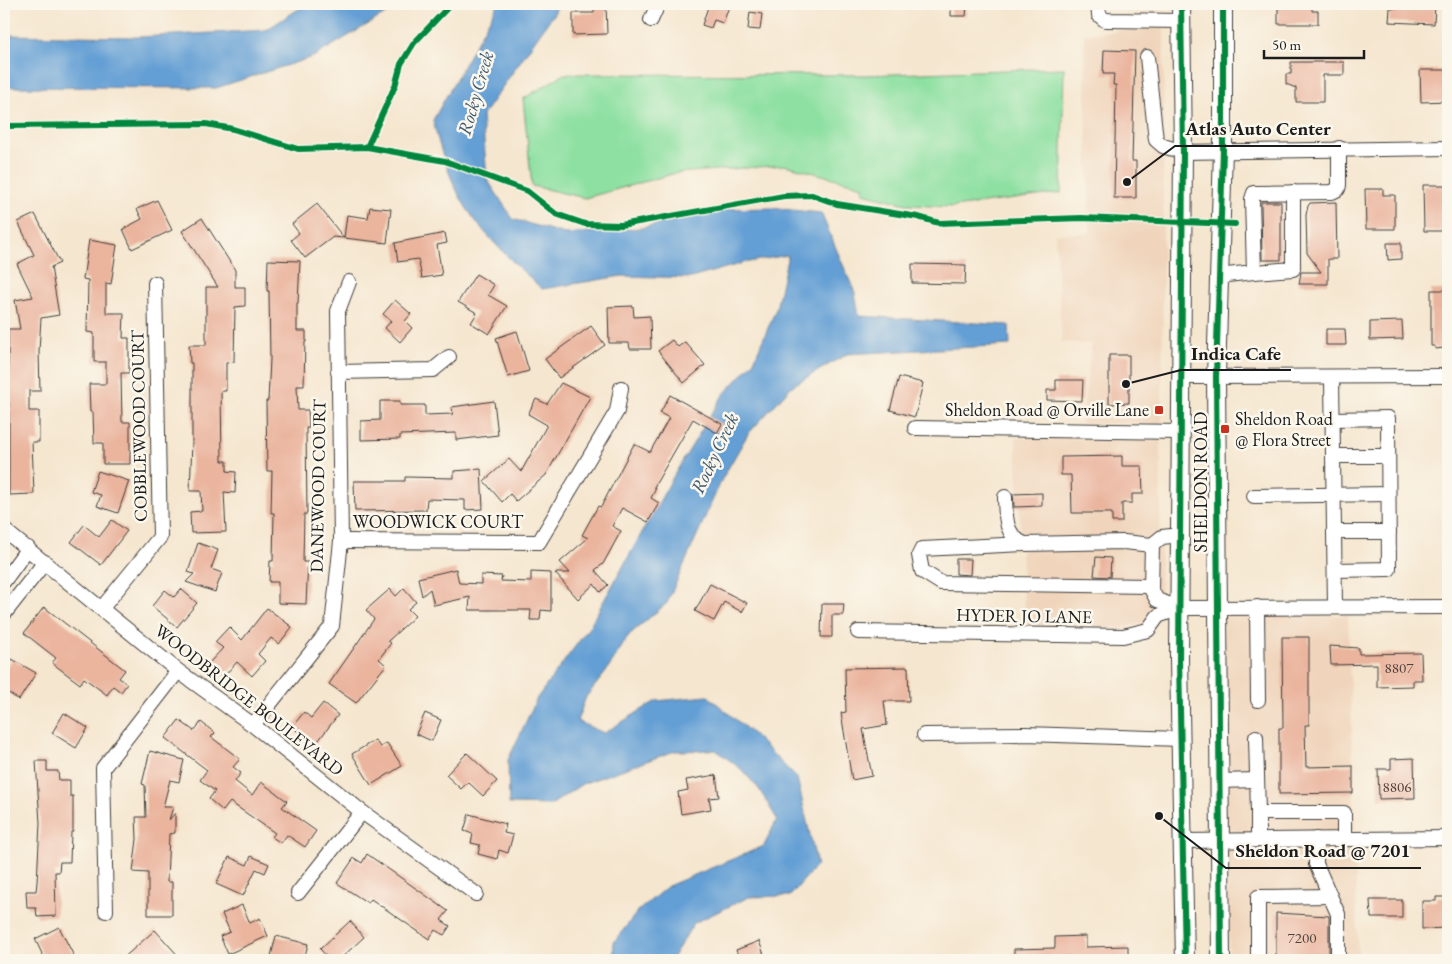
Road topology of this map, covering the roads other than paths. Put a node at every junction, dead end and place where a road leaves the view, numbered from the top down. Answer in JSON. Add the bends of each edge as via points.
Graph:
{"nodes":[{"id":1,"x":658,"y":4,"type":"edge"},
{"id":2,"x":1098,"y":4,"type":"edge"},
{"id":3,"x":1224,"y":4,"type":"edge"},
{"id":4,"x":1181,"y":12,"type":"edge"},
{"id":5,"x":651,"y":20,"type":"dead end"},
{"id":6,"x":1146,"y":57,"type":"dead end"},
{"id":7,"x":1340,"y":148,"type":"junction"},
{"id":8,"x":1448,"y":148,"type":"edge"},
{"id":9,"x":1223,"y":150,"type":"junction"},
{"id":10,"x":1183,"y":152,"type":"junction"},
{"id":11,"x":1293,"y":192,"type":"junction"},
{"id":12,"x":1254,"y":272,"type":"junction"},
{"id":13,"x":1218,"y":276,"type":"junction"},
{"id":14,"x":349,"y":282,"type":"dead end"},
{"id":15,"x":155,"y":283,"type":"dead end"},
{"id":16,"x":449,"y":356,"type":"dead end"},
{"id":17,"x":338,"y":372,"type":"junction"},
{"id":18,"x":1448,"y":376,"type":"edge"},
{"id":19,"x":1181,"y":377,"type":"junction"},
{"id":20,"x":1216,"y":377,"type":"junction"},
{"id":21,"x":1332,"y":377,"type":"junction"},
{"id":22,"x":621,"y":388,"type":"dead end"},
{"id":23,"x":1333,"y":419,"type":"junction"},
{"id":24,"x":915,"y":428,"type":"dead end"},
{"id":25,"x":1180,"y":432,"type":"junction"},
{"id":26,"x":1334,"y":456,"type":"junction"},
{"id":27,"x":1388,"y":456,"type":"junction"},
{"id":28,"x":1388,"y":494,"type":"junction"},
{"id":29,"x":1334,"y":495,"type":"junction"},
{"id":30,"x":1254,"y":496,"type":"dead end"},
{"id":31,"x":1005,"y":497,"type":"dead end"},
{"id":32,"x":4,"y":530,"type":"edge"},
{"id":33,"x":1334,"y":532,"type":"junction"},
{"id":34,"x":1389,"y":532,"type":"junction"},
{"id":35,"x":1180,"y":535,"type":"junction"},
{"id":36,"x":340,"y":541,"type":"junction"},
{"id":37,"x":1024,"y":544,"type":"junction"},
{"id":38,"x":1152,"y":545,"type":"junction"},
{"id":39,"x":28,"y":548,"type":"junction"},
{"id":40,"x":45,"y":562,"type":"junction"},
{"id":41,"x":1335,"y":570,"type":"junction"},
{"id":42,"x":4,"y":581,"type":"edge"},
{"id":43,"x":1151,"y":586,"type":"junction"},
{"id":44,"x":1217,"y":607,"type":"junction"},
{"id":45,"x":1257,"y":607,"type":"junction"},
{"id":46,"x":1336,"y":607,"type":"junction"},
{"id":47,"x":1448,"y":607,"type":"edge"},
{"id":48,"x":102,"y":608,"type":"junction"},
{"id":49,"x":1180,"y":608,"type":"junction"},
{"id":50,"x":4,"y":614,"type":"edge"},
{"id":51,"x":858,"y":632,"type":"dead end"},
{"id":52,"x":178,"y":671,"type":"junction"},
{"id":53,"x":1258,"y":700,"type":"dead end"},
{"id":54,"x":253,"y":725,"type":"junction"},
{"id":55,"x":924,"y":735,"type":"dead end"},
{"id":56,"x":1256,"y":737,"type":"dead end"},
{"id":57,"x":1181,"y":739,"type":"junction"},
{"id":58,"x":1219,"y":780,"type":"junction"},
{"id":59,"x":1257,"y":780,"type":"junction"},
{"id":60,"x":362,"y":812,"type":"junction"},
{"id":61,"x":1258,"y":813,"type":"junction"},
{"id":62,"x":1448,"y":838,"type":"edge"},
{"id":63,"x":1316,"y":839,"type":"junction"},
{"id":64,"x":1344,"y":839,"type":"junction"},
{"id":65,"x":1220,"y":840,"type":"junction"},
{"id":66,"x":1258,"y":840,"type":"junction"},
{"id":67,"x":1182,"y":841,"type":"junction"},
{"id":68,"x":298,"y":893,"type":"dead end"},
{"id":69,"x":476,"y":894,"type":"dead end"},
{"id":70,"x":1330,"y":896,"type":"junction"},
{"id":71,"x":106,"y":911,"type":"dead end"},
{"id":72,"x":1185,"y":960,"type":"edge"},
{"id":73,"x":1221,"y":960,"type":"edge"},
{"id":74,"x":1258,"y":960,"type":"edge"},
{"id":75,"x":1338,"y":960,"type":"edge"}],
"edges":[{"from":1,"to":5,"type":"street"},
{"from":2,"to":4,"type":"street","via":[[1099,15],[1105,20]]},
{"from":3,"to":9,"type":"main road","name":"SHELDON ROAD"},
{"from":4,"to":10,"type":"main road","name":"SHELDON ROAD"},
{"from":6,"to":10,"type":"street","via":[[1156,140],[1163,146]]},
{"from":7,"to":8,"type":"street"},
{"from":7,"to":9,"type":"street"},
{"from":7,"to":11,"type":"street","via":[[1338,189],[1332,192]]},
{"from":9,"to":10,"type":"street"},
{"from":9,"to":13,"type":"main road","name":"SHELDON ROAD"},
{"from":10,"to":19,"type":"main road","name":"SHELDON ROAD"},
{"from":11,"to":12,"type":"street","via":[[1293,270]]},
{"from":11,"to":12,"type":"street","via":[[1254,193]]},
{"from":12,"to":13,"type":"street"},
{"from":13,"to":20,"type":"main road","name":"SHELDON ROAD"},
{"from":14,"to":17,"type":"street","name":"DANEWOOD COURT","via":[[338,311]]},
{"from":15,"to":48,"type":"street","name":"COBBLEWOOD COURT","via":[[160,537]]},
{"from":16,"to":17,"type":"street","via":[[433,370]]},
{"from":17,"to":36,"type":"street","name":"DANEWOOD COURT"},
{"from":18,"to":21,"type":"street"},
{"from":19,"to":20,"type":"street"},
{"from":19,"to":25,"type":"main road","name":"SHELDON ROAD"},
{"from":20,"to":21,"type":"street"},
{"from":20,"to":44,"type":"main road","name":"SHELDON ROAD"},
{"from":21,"to":23,"type":"street"},
{"from":22,"to":36,"type":"street","name":"WOODWICK COURT","via":[[617,411],[539,542]]},
{"from":23,"to":26,"type":"street"},
{"from":23,"to":27,"type":"street","via":[[1388,418]]},
{"from":24,"to":25,"type":"street"},
{"from":25,"to":35,"type":"main road","name":"SHELDON ROAD"},
{"from":26,"to":27,"type":"street"},
{"from":26,"to":29,"type":"street"},
{"from":27,"to":28,"type":"street"},
{"from":28,"to":29,"type":"street"},
{"from":28,"to":34,"type":"street"},
{"from":29,"to":30,"type":"street"},
{"from":29,"to":33,"type":"street"},
{"from":31,"to":37,"type":"street","via":[[1006,525],[1014,539]]},
{"from":32,"to":39,"type":"street","name":"WOODBRIDGE BOULEVARD"},
{"from":33,"to":34,"type":"street"},
{"from":33,"to":41,"type":"street"},
{"from":34,"to":41,"type":"street","via":[[1389,570]]},
{"from":35,"to":38,"type":"street","via":[[1162,537]]},
{"from":35,"to":49,"type":"main road","name":"SHELDON ROAD"},
{"from":36,"to":54,"type":"street","name":"DANEWOOD COURT","via":[[332,626]]},
{"from":37,"to":38,"type":"street","via":[[1124,542]]},
{"from":37,"to":43,"type":"street","via":[[922,549],[919,555],[922,571],[941,583]]},
{"from":38,"to":43,"type":"street"},
{"from":39,"to":40,"type":"street","name":"WOODBRIDGE BOULEVARD"},
{"from":39,"to":42,"type":"street"},
{"from":40,"to":48,"type":"street","name":"WOODBRIDGE BOULEVARD"},
{"from":40,"to":50,"type":"street"},
{"from":41,"to":46,"type":"street"},
{"from":43,"to":49,"type":"street","via":[[1157,600]]},
{"from":44,"to":45,"type":"street"},
{"from":44,"to":49,"type":"street"},
{"from":44,"to":58,"type":"main road","name":"SHELDON ROAD"},
{"from":45,"to":46,"type":"street"},
{"from":45,"to":53,"type":"street"},
{"from":46,"to":47,"type":"street"},
{"from":48,"to":52,"type":"street","name":"WOODBRIDGE BOULEVARD"},
{"from":49,"to":51,"type":"street","name":"HYDER JO LANE","via":[[1158,616],[1148,630],[1123,636]]},
{"from":49,"to":57,"type":"main road","name":"SHELDON ROAD"},
{"from":52,"to":54,"type":"street","name":"WOODBRIDGE BOULEVARD"},
{"from":52,"to":71,"type":"street","via":[[103,768]]},
{"from":54,"to":60,"type":"street","name":"WOODBRIDGE BOULEVARD"},
{"from":55,"to":57,"type":"street","via":[[1026,734]]},
{"from":56,"to":59,"type":"street"},
{"from":57,"to":67,"type":"main road","name":"SHELDON ROAD"},
{"from":58,"to":59,"type":"street"},
{"from":58,"to":65,"type":"main road","name":"SHELDON ROAD"},
{"from":59,"to":61,"type":"street"},
{"from":60,"to":68,"type":"street"},
{"from":60,"to":69,"type":"street","name":"WOODBRIDGE BOULEVARD"},
{"from":61,"to":64,"type":"street","via":[[1344,813]]},
{"from":61,"to":66,"type":"street"},
{"from":62,"to":64,"type":"street"},
{"from":63,"to":64,"type":"street"},
{"from":63,"to":66,"type":"street"},
{"from":63,"to":70,"type":"street","via":[[1316,864]]},
{"from":65,"to":66,"type":"street"},
{"from":65,"to":67,"type":"street"},
{"from":65,"to":73,"type":"main road","name":"SHELDON ROAD"},
{"from":67,"to":72,"type":"main road","name":"SHELDON ROAD"},
{"from":70,"to":74,"type":"street","via":[[1258,897]]},
{"from":70,"to":75,"type":"street","via":[[1338,914]]}]}
